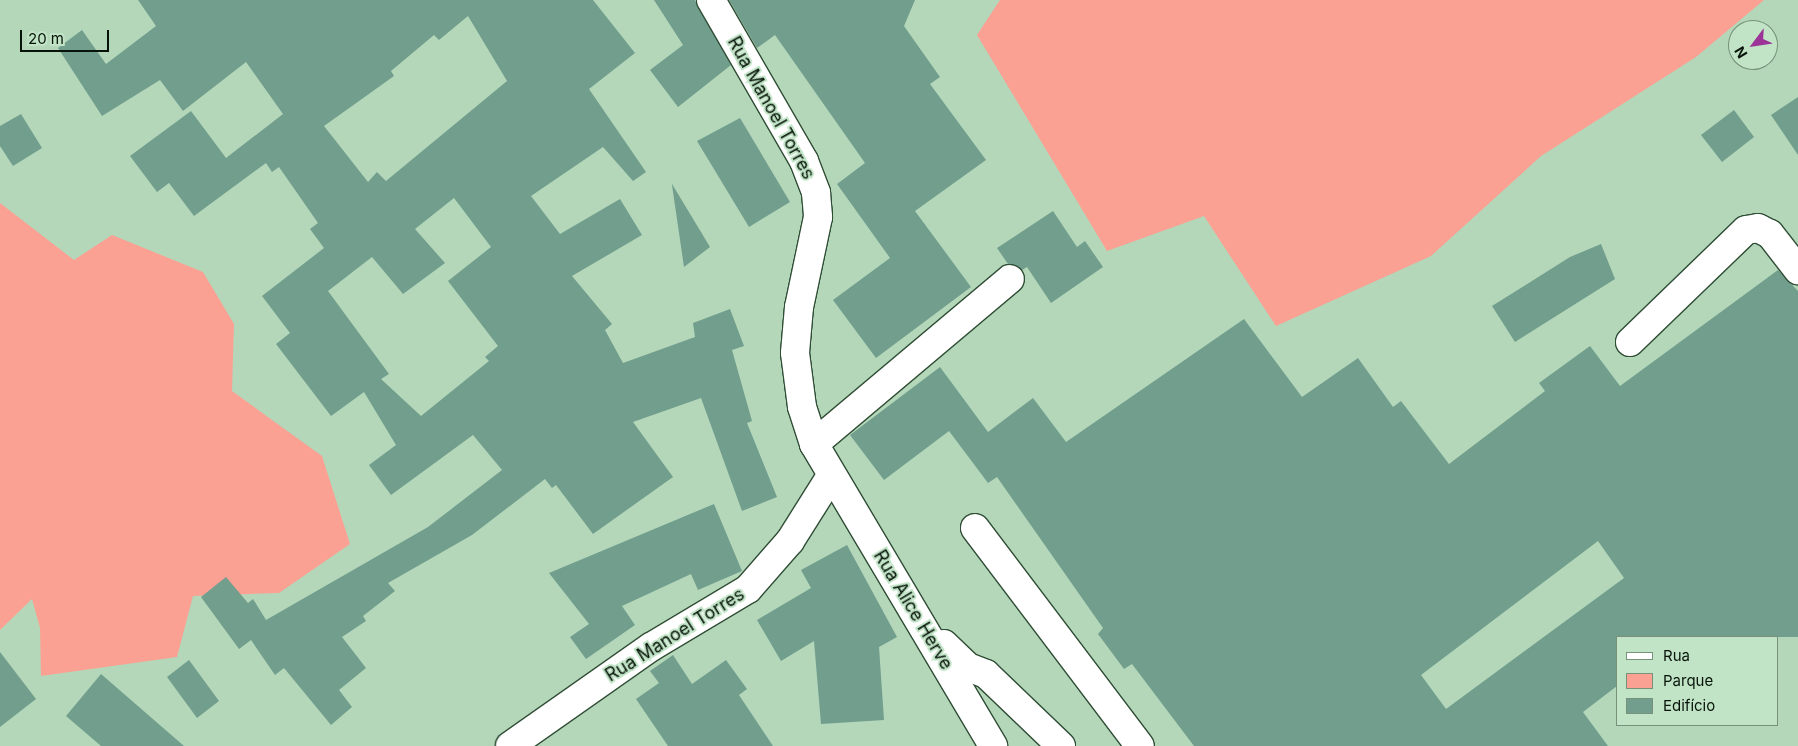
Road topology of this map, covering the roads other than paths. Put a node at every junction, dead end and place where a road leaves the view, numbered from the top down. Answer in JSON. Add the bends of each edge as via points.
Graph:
{"nodes":[{"id":1,"x":711,"y":0,"type":"edge"},
{"id":2,"x":1798,"y":270,"type":"edge"},
{"id":3,"x":1010,"y":278,"type":"dead end"},
{"id":4,"x":1630,"y":342,"type":"dead end"},
{"id":5,"x":814,"y":444,"type":"junction"},
{"id":6,"x":831,"y":476,"type":"junction"},
{"id":7,"x":975,"y":528,"type":"dead end"},
{"id":8,"x":923,"y":624,"type":"junction"},
{"id":9,"x":510,"y":746,"type":"edge"},
{"id":10,"x":993,"y":746,"type":"edge"},
{"id":11,"x":1061,"y":746,"type":"edge"},
{"id":12,"x":1140,"y":746,"type":"edge"}],
"edges":[{"from":1,"to":5,"type":"street","name":"Rua Manoel Torres","via":[[804,162],[816,193],[818,216],[799,307],[795,353],[802,407]]},
{"from":2,"to":4,"type":"street","via":[[1770,234],[1758,228],[1746,230]]},
{"from":3,"to":5,"type":"street"},
{"from":5,"to":6,"type":"street","name":"Rua Manoel Torres"},
{"from":6,"to":8,"type":"street","name":"Rua Alice Herve"},
{"from":6,"to":9,"type":"street","name":"Rua Manoel Torres","via":[[790,541],[748,589],[643,653]]},
{"from":7,"to":12,"type":"street"},
{"from":8,"to":10,"type":"street","name":"Rua Alice Herve"},
{"from":8,"to":11,"type":"street","via":[[968,667],[986,674]]}]}
